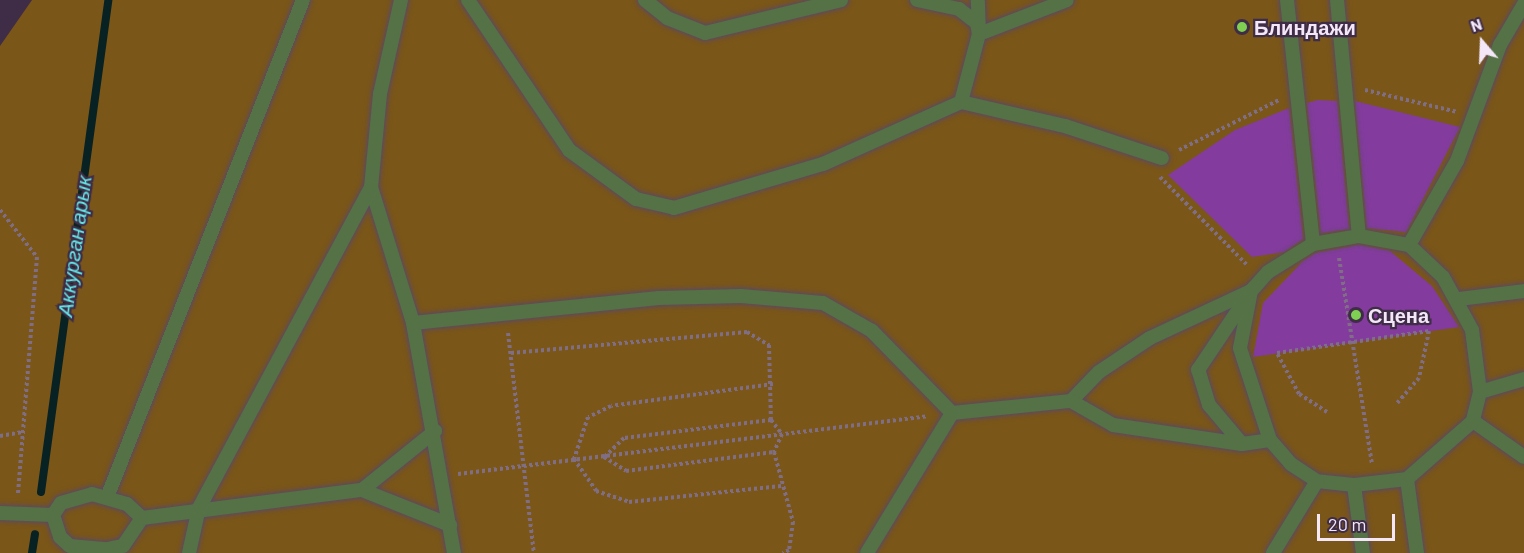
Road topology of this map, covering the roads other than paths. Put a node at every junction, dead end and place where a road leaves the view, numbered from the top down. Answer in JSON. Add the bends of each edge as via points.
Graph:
{"nodes":[{"id":1,"x":303,"y":0,"type":"edge"},
{"id":2,"x":401,"y":0,"type":"edge"},
{"id":3,"x":468,"y":0,"type":"edge"},
{"id":4,"x":645,"y":0,"type":"edge"},
{"id":5,"x":841,"y":0,"type":"edge"},
{"id":6,"x":916,"y":0,"type":"edge"},
{"id":7,"x":978,"y":0,"type":"edge"},
{"id":8,"x":1067,"y":0,"type":"edge"},
{"id":9,"x":1287,"y":0,"type":"edge"},
{"id":10,"x":1337,"y":0,"type":"edge"},
{"id":11,"x":1524,"y":4,"type":"edge"},
{"id":12,"x":979,"y":34,"type":"junction"},
{"id":13,"x":961,"y":102,"type":"junction"},
{"id":14,"x":1162,"y":158,"type":"road end"},
{"id":15,"x":370,"y":187,"type":"junction"},
{"id":16,"x":1359,"y":236,"type":"junction"},
{"id":17,"x":1313,"y":244,"type":"junction"},
{"id":18,"x":1409,"y":245,"type":"junction"},
{"id":19,"x":1251,"y":291,"type":"junction"},
{"id":20,"x":1524,"y":291,"type":"edge"},
{"id":21,"x":1459,"y":299,"type":"junction"},
{"id":22,"x":413,"y":323,"type":"junction"},
{"id":23,"x":1524,"y":379,"type":"edge"},
{"id":24,"x":1480,"y":392,"type":"junction"},
{"id":25,"x":1071,"y":402,"type":"junction"},
{"id":26,"x":952,"y":413,"type":"junction"},
{"id":27,"x":1473,"y":421,"type":"junction"},
{"id":28,"x":435,"y":431,"type":"junction"},
{"id":29,"x":1270,"y":440,"type":"junction"},
{"id":30,"x":1242,"y":444,"type":"junction"},
{"id":31,"x":1524,"y":457,"type":"edge"},
{"id":32,"x":1407,"y":479,"type":"junction"},
{"id":33,"x":1317,"y":481,"type":"junction"},
{"id":34,"x":1354,"y":485,"type":"junction"},
{"id":35,"x":362,"y":490,"type":"junction"},
{"id":36,"x":108,"y":495,"type":"junction"},
{"id":37,"x":199,"y":508,"type":"junction"},
{"id":38,"x":0,"y":513,"type":"edge"},
{"id":39,"x":54,"y":515,"type":"junction"},
{"id":40,"x":142,"y":518,"type":"junction"},
{"id":41,"x":450,"y":525,"type":"junction"},
{"id":42,"x":189,"y":553,"type":"edge"},
{"id":43,"x":454,"y":553,"type":"edge"},
{"id":44,"x":867,"y":553,"type":"edge"},
{"id":45,"x":1273,"y":553,"type":"edge"},
{"id":46,"x":1363,"y":553,"type":"edge"},
{"id":47,"x":1417,"y":553,"type":"edge"}],
"edges":[{"from":1,"to":36,"type":"lane"},
{"from":2,"to":15,"type":"lane","via":[[380,94]]},
{"from":3,"to":13,"type":"lane","via":[[569,150],[636,199],[674,208],[823,164]]},
{"from":4,"to":5,"type":"lane","via":[[667,18],[705,33]]},
{"from":6,"to":12,"type":"lane","via":[[959,9],[977,23]]},
{"from":7,"to":12,"type":"lane"},
{"from":8,"to":12,"type":"lane"},
{"from":9,"to":17,"type":"lane"},
{"from":10,"to":16,"type":"lane"},
{"from":11,"to":18,"type":"lane","via":[[1500,45],[1457,161]]},
{"from":12,"to":13,"type":"lane"},
{"from":13,"to":14,"type":"lane","via":[[1065,126]]},
{"from":15,"to":22,"type":"lane"},
{"from":15,"to":37,"type":"lane"},
{"from":16,"to":17,"type":"lane"},
{"from":16,"to":18,"type":"lane"},
{"from":17,"to":19,"type":"lane"},
{"from":18,"to":21,"type":"lane"},
{"from":19,"to":25,"type":"lane","via":[[1150,338],[1099,372]]},
{"from":19,"to":29,"type":"lane","via":[[1240,348]]},
{"from":19,"to":30,"type":"lane","via":[[1198,370],[1209,405]]},
{"from":20,"to":21,"type":"lane"},
{"from":21,"to":24,"type":"lane","via":[[1472,330]]},
{"from":22,"to":26,"type":"lane","via":[[505,311],[729,296],[823,303],[872,331]]},
{"from":22,"to":28,"type":"lane"},
{"from":23,"to":24,"type":"lane"},
{"from":24,"to":27,"type":"lane"},
{"from":25,"to":26,"type":"lane"},
{"from":25,"to":30,"type":"lane","via":[[1113,425]]},
{"from":26,"to":44,"type":"lane"},
{"from":27,"to":31,"type":"lane"},
{"from":27,"to":32,"type":"lane"},
{"from":28,"to":35,"type":"lane"},
{"from":28,"to":41,"type":"lane"},
{"from":29,"to":30,"type":"lane"},
{"from":29,"to":33,"type":"lane","via":[[1291,464]]},
{"from":32,"to":34,"type":"lane"},
{"from":32,"to":47,"type":"lane"},
{"from":33,"to":34,"type":"lane"},
{"from":33,"to":45,"type":"lane"},
{"from":34,"to":46,"type":"lane"},
{"from":35,"to":37,"type":"lane"},
{"from":35,"to":41,"type":"lane"},
{"from":36,"to":39,"type":"lane","via":[[76,496]]},
{"from":36,"to":40,"type":"lane"},
{"from":37,"to":40,"type":"lane"},
{"from":37,"to":42,"type":"lane"},
{"from":38,"to":39,"type":"lane","via":[[17,510]]},
{"from":39,"to":40,"type":"lane","via":[[60,537],[70,546],[106,549],[123,546]]},
{"from":41,"to":43,"type":"lane"}]}
